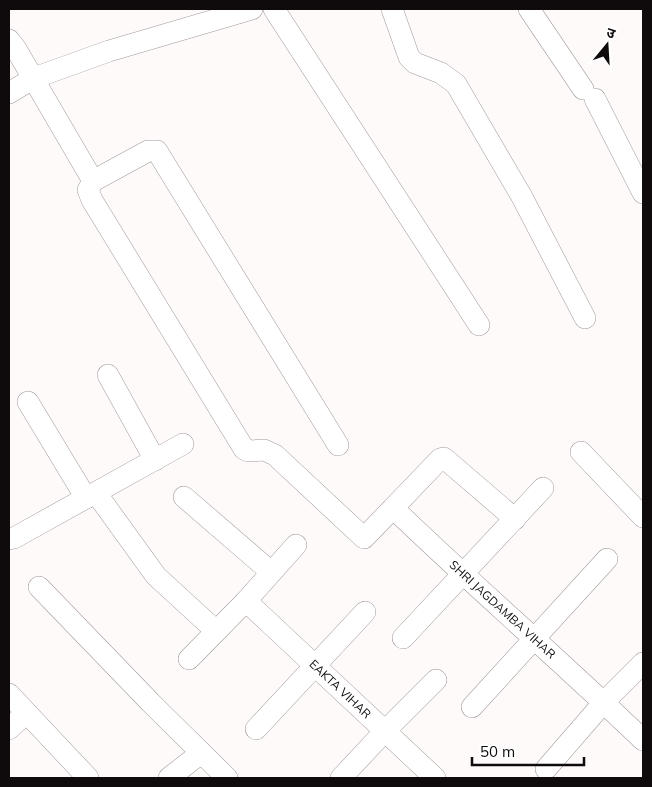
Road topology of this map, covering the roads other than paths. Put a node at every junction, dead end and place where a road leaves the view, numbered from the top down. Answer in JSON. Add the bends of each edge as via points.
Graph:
{"nodes":[{"id":1,"x":252,"y":9,"type":"edge"},
{"id":2,"x":274,"y":9,"type":"edge"},
{"id":3,"x":392,"y":9,"type":"edge"},
{"id":4,"x":529,"y":9,"type":"edge"},
{"id":5,"x":9,"y":40,"type":"edge"},
{"id":6,"x":34,"y":78,"type":"junction"},
{"id":7,"x":9,"y":93,"type":"edge"},
{"id":8,"x":93,"y":181,"type":"junction"},
{"id":9,"x":643,"y":194,"type":"edge"},
{"id":10,"x":585,"y":318,"type":"dead end"},
{"id":11,"x":479,"y":325,"type":"dead end"},
{"id":12,"x":108,"y":375,"type":"dead end"},
{"id":13,"x":28,"y":402,"type":"dead end"},
{"id":14,"x":184,"y":444,"type":"dead end"},
{"id":15,"x":338,"y":445,"type":"dead end"},
{"id":16,"x":581,"y":452,"type":"dead end"},
{"id":17,"x":155,"y":460,"type":"junction"},
{"id":18,"x":543,"y":488,"type":"dead end"},
{"id":19,"x":91,"y":495,"type":"junction"},
{"id":20,"x":184,"y":497,"type":"dead end"},
{"id":21,"x":393,"y":508,"type":"junction"},
{"id":22,"x":643,"y":517,"type":"edge"},
{"id":23,"x":515,"y":520,"type":"junction"},
{"id":24,"x":9,"y":539,"type":"edge"},
{"id":25,"x":296,"y":545,"type":"dead end"},
{"id":26,"x":608,"y":559,"type":"dead end"},
{"id":27,"x":271,"y":572,"type":"junction"},
{"id":28,"x":463,"y":575,"type":"junction"},
{"id":29,"x":39,"y":588,"type":"dead end"},
{"id":30,"x":246,"y":601,"type":"junction"},
{"id":31,"x":365,"y":612,"type":"dead end"},
{"id":32,"x":216,"y":631,"type":"junction"},
{"id":33,"x":403,"y":638,"type":"dead end"},
{"id":34,"x":534,"y":639,"type":"junction"},
{"id":35,"x":189,"y":659,"type":"dead end"},
{"id":36,"x":643,"y":662,"type":"edge"},
{"id":37,"x":315,"y":666,"type":"junction"},
{"id":38,"x":436,"y":680,"type":"dead end"},
{"id":39,"x":9,"y":694,"type":"edge"},
{"id":40,"x":604,"y":702,"type":"junction"},
{"id":41,"x":472,"y":707,"type":"dead end"},
{"id":42,"x":26,"y":713,"type":"junction"},
{"id":43,"x":9,"y":729,"type":"edge"},
{"id":44,"x":256,"y":729,"type":"dead end"},
{"id":45,"x":384,"y":732,"type":"junction"},
{"id":46,"x":643,"y":740,"type":"edge"},
{"id":47,"x":201,"y":753,"type":"junction"},
{"id":48,"x":546,"y":768,"type":"dead end"},
{"id":49,"x":88,"y":778,"type":"edge"},
{"id":50,"x":169,"y":778,"type":"edge"},
{"id":51,"x":227,"y":778,"type":"edge"},
{"id":52,"x":341,"y":778,"type":"edge"},
{"id":53,"x":435,"y":778,"type":"edge"}],
"edges":[{"from":1,"to":6,"type":"street","via":[[109,51]]},
{"from":2,"to":11,"type":"street"},
{"from":3,"to":10,"type":"street","via":[[415,64],[441,73],[456,84],[522,197]]},
{"from":4,"to":9,"type":"street","via":[[589,94]]},
{"from":5,"to":6,"type":"street"},
{"from":6,"to":7,"type":"street"},
{"from":6,"to":8,"type":"street"},
{"from":8,"to":15,"type":"street","via":[[148,151],[157,151]]},
{"from":8,"to":21,"type":"street","via":[[88,190],[92,200],[244,449],[264,450],[275,455],[364,538]]},
{"from":12,"to":17,"type":"street"},
{"from":13,"to":19,"type":"street"},
{"from":14,"to":17,"type":"street"},
{"from":16,"to":22,"type":"street"},
{"from":17,"to":19,"type":"street"},
{"from":18,"to":23,"type":"street"},
{"from":19,"to":24,"type":"street"},
{"from":19,"to":32,"type":"street","via":[[156,576]]},
{"from":20,"to":27,"type":"street"},
{"from":21,"to":23,"type":"street","via":[[444,458]]},
{"from":21,"to":28,"type":"street","name":"SHRI JAGDAMBA VIHAR"},
{"from":23,"to":28,"type":"street"},
{"from":25,"to":27,"type":"street"},
{"from":26,"to":34,"type":"street"},
{"from":27,"to":30,"type":"street"},
{"from":28,"to":33,"type":"street"},
{"from":28,"to":34,"type":"street","name":"SHRI JAGDAMBA VIHAR"},
{"from":29,"to":47,"type":"street"},
{"from":30,"to":32,"type":"street"},
{"from":30,"to":37,"type":"street","name":"EAKTA VIHAR"},
{"from":31,"to":37,"type":"street"},
{"from":32,"to":35,"type":"street"},
{"from":34,"to":40,"type":"street","name":"SHRI JAGDAMBA VIHAR"},
{"from":34,"to":41,"type":"street"},
{"from":36,"to":40,"type":"street"},
{"from":37,"to":44,"type":"street"},
{"from":37,"to":45,"type":"street","name":"EAKTA VIHAR"},
{"from":38,"to":45,"type":"street"},
{"from":39,"to":42,"type":"street"},
{"from":40,"to":46,"type":"street","name":"SHRI JAGDAMBA VIHAR"},
{"from":40,"to":48,"type":"street"},
{"from":42,"to":43,"type":"street"},
{"from":42,"to":49,"type":"street"},
{"from":45,"to":52,"type":"street"},
{"from":45,"to":53,"type":"street","name":"EAKTA VIHAR"},
{"from":47,"to":50,"type":"street"},
{"from":47,"to":51,"type":"street"}]}
